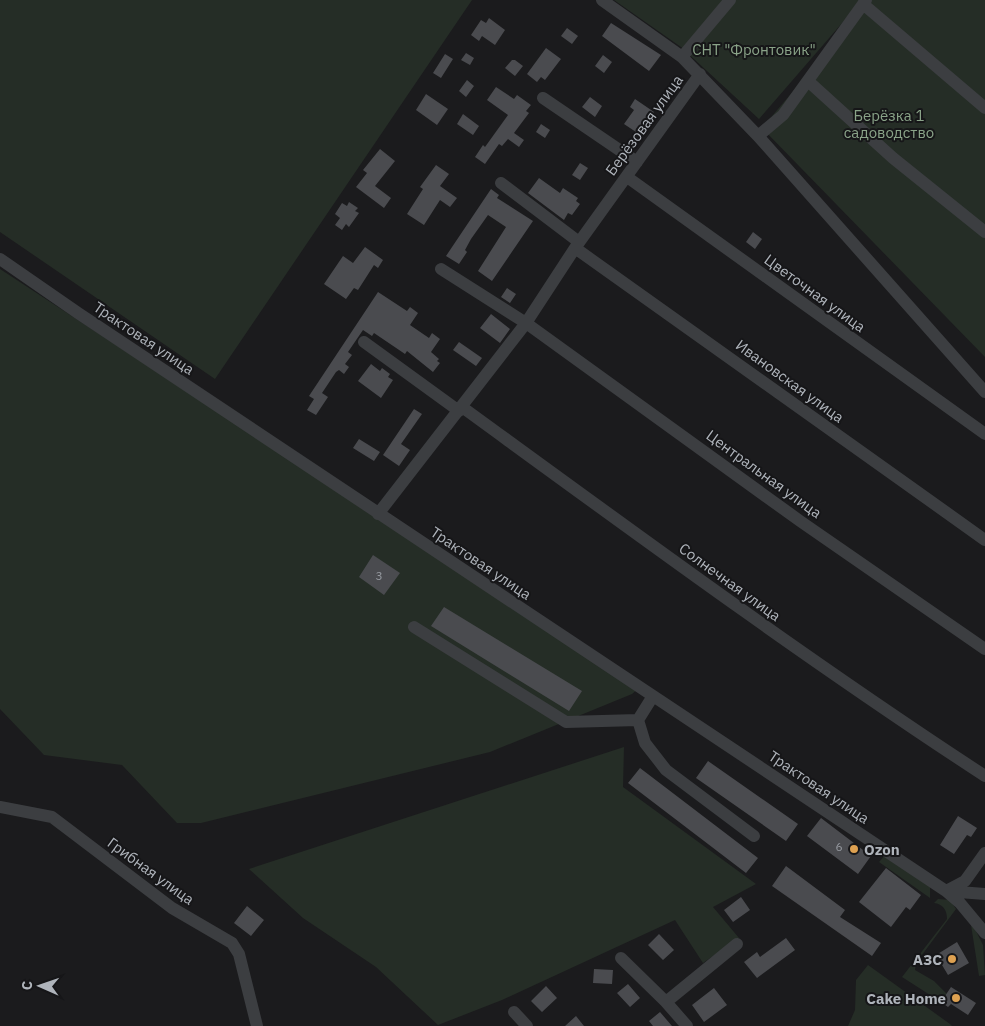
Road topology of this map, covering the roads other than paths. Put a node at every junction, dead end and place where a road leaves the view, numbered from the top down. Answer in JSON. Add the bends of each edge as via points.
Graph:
{"nodes":[{"id":1,"x":602,"y":0,"type":"edge"},
{"id":2,"x":730,"y":0,"type":"edge"},
{"id":3,"x":864,"y":2,"type":"edge"},
{"id":4,"x":682,"y":57,"type":"junction"},
{"id":5,"x":700,"y":74,"type":"junction"},
{"id":6,"x":808,"y":81,"type":"junction"},
{"id":7,"x":543,"y":98,"type":"dead end"},
{"id":8,"x":985,"y":108,"type":"edge"},
{"id":9,"x":758,"y":136,"type":"junction"},
{"id":10,"x":637,"y":162,"type":"junction"},
{"id":11,"x":627,"y":177,"type":"junction"},
{"id":12,"x":501,"y":183,"type":"dead end"},
{"id":13,"x":985,"y":232,"type":"edge"},
{"id":14,"x":577,"y":245,"type":"junction"},
{"id":15,"x":0,"y":259,"type":"edge"},
{"id":16,"x":441,"y":268,"type":"dead end"},
{"id":17,"x":526,"y":323,"type":"junction"},
{"id":18,"x":364,"y":342,"type":"dead end"},
{"id":19,"x":985,"y":392,"type":"edge"},
{"id":20,"x":460,"y":409,"type":"junction"},
{"id":21,"x":985,"y":434,"type":"edge"},
{"id":22,"x":378,"y":514,"type":"junction"},
{"id":23,"x":985,"y":540,"type":"edge"},
{"id":24,"x":414,"y":627,"type":"dead end"},
{"id":25,"x":985,"y":649,"type":"edge"},
{"id":26,"x":653,"y":696,"type":"junction"},
{"id":27,"x":638,"y":720,"type":"junction"},
{"id":28,"x":985,"y":776,"type":"edge"},
{"id":29,"x":0,"y":807,"type":"edge"},
{"id":30,"x":754,"y":836,"type":"dead end"},
{"id":31,"x":985,"y":854,"type":"edge"},
{"id":32,"x":946,"y":891,"type":"junction"},
{"id":33,"x":985,"y":894,"type":"edge"},
{"id":34,"x":985,"y":933,"type":"edge"},
{"id":35,"x":737,"y":944,"type":"dead end"},
{"id":36,"x":622,"y":958,"type":"dead end"},
{"id":37,"x":666,"y":1002,"type":"junction"},
{"id":38,"x":514,"y":1012,"type":"dead end"},
{"id":39,"x":257,"y":1026,"type":"edge"},
{"id":40,"x":527,"y":1026,"type":"edge"},
{"id":41,"x":687,"y":1026,"type":"edge"}],
"edges":[{"from":1,"to":4,"type":"street"},
{"from":2,"to":4,"type":"street"},
{"from":3,"to":6,"type":"street"},
{"from":3,"to":8,"type":"street"},
{"from":4,"to":5,"type":"street"},
{"from":5,"to":9,"type":"street","name":"Берёзовая улица"},
{"from":5,"to":10,"type":"street","name":"Берёзовая улица"},
{"from":6,"to":9,"type":"street","via":[[783,115]]},
{"from":6,"to":13,"type":"street","via":[[893,158]]},
{"from":7,"to":10,"type":"street"},
{"from":9,"to":19,"type":"street","name":"Берёзовая улица"},
{"from":10,"to":11,"type":"street","name":"Берёзовая улица"},
{"from":11,"to":14,"type":"street","name":"Берёзовая улица"},
{"from":11,"to":21,"type":"street","name":"Цветочная улица"},
{"from":12,"to":14,"type":"street","name":"Ивановская улица"},
{"from":14,"to":17,"type":"street","name":"Берёзовая улица"},
{"from":14,"to":23,"type":"street","name":"Ивановская улица"},
{"from":15,"to":22,"type":"street","name":"Трактовая улица"},
{"from":16,"to":17,"type":"street","name":"Центральная улица"},
{"from":17,"to":20,"type":"street","name":"Берёзовая улица"},
{"from":17,"to":25,"type":"street","name":"Центральная улица","via":[[800,521]]},
{"from":18,"to":20,"type":"street","name":"Солнечная улица"},
{"from":20,"to":22,"type":"street","name":"Берёзовая улица"},
{"from":20,"to":28,"type":"street","name":"Солнечная улица","via":[[763,626]]},
{"from":22,"to":26,"type":"street","name":"Трактовая улица"},
{"from":24,"to":27,"type":"street","via":[[566,722]]},
{"from":26,"to":27,"type":"street"},
{"from":26,"to":32,"type":"street","name":"Трактовая улица"},
{"from":27,"to":30,"type":"street","via":[[645,743],[666,770]]},
{"from":29,"to":39,"type":"street","name":"Грибная улица","via":[[52,817],[172,908],[232,943],[239,954]]},
{"from":31,"to":32,"type":"street","via":[[965,881]]},
{"from":32,"to":33,"type":"street","name":"Трактовая улица"},
{"from":32,"to":34,"type":"street","name":"Трактовая улица"},
{"from":35,"to":37,"type":"street"},
{"from":36,"to":37,"type":"street"},
{"from":37,"to":41,"type":"street"},
{"from":38,"to":40,"type":"street"}]}
